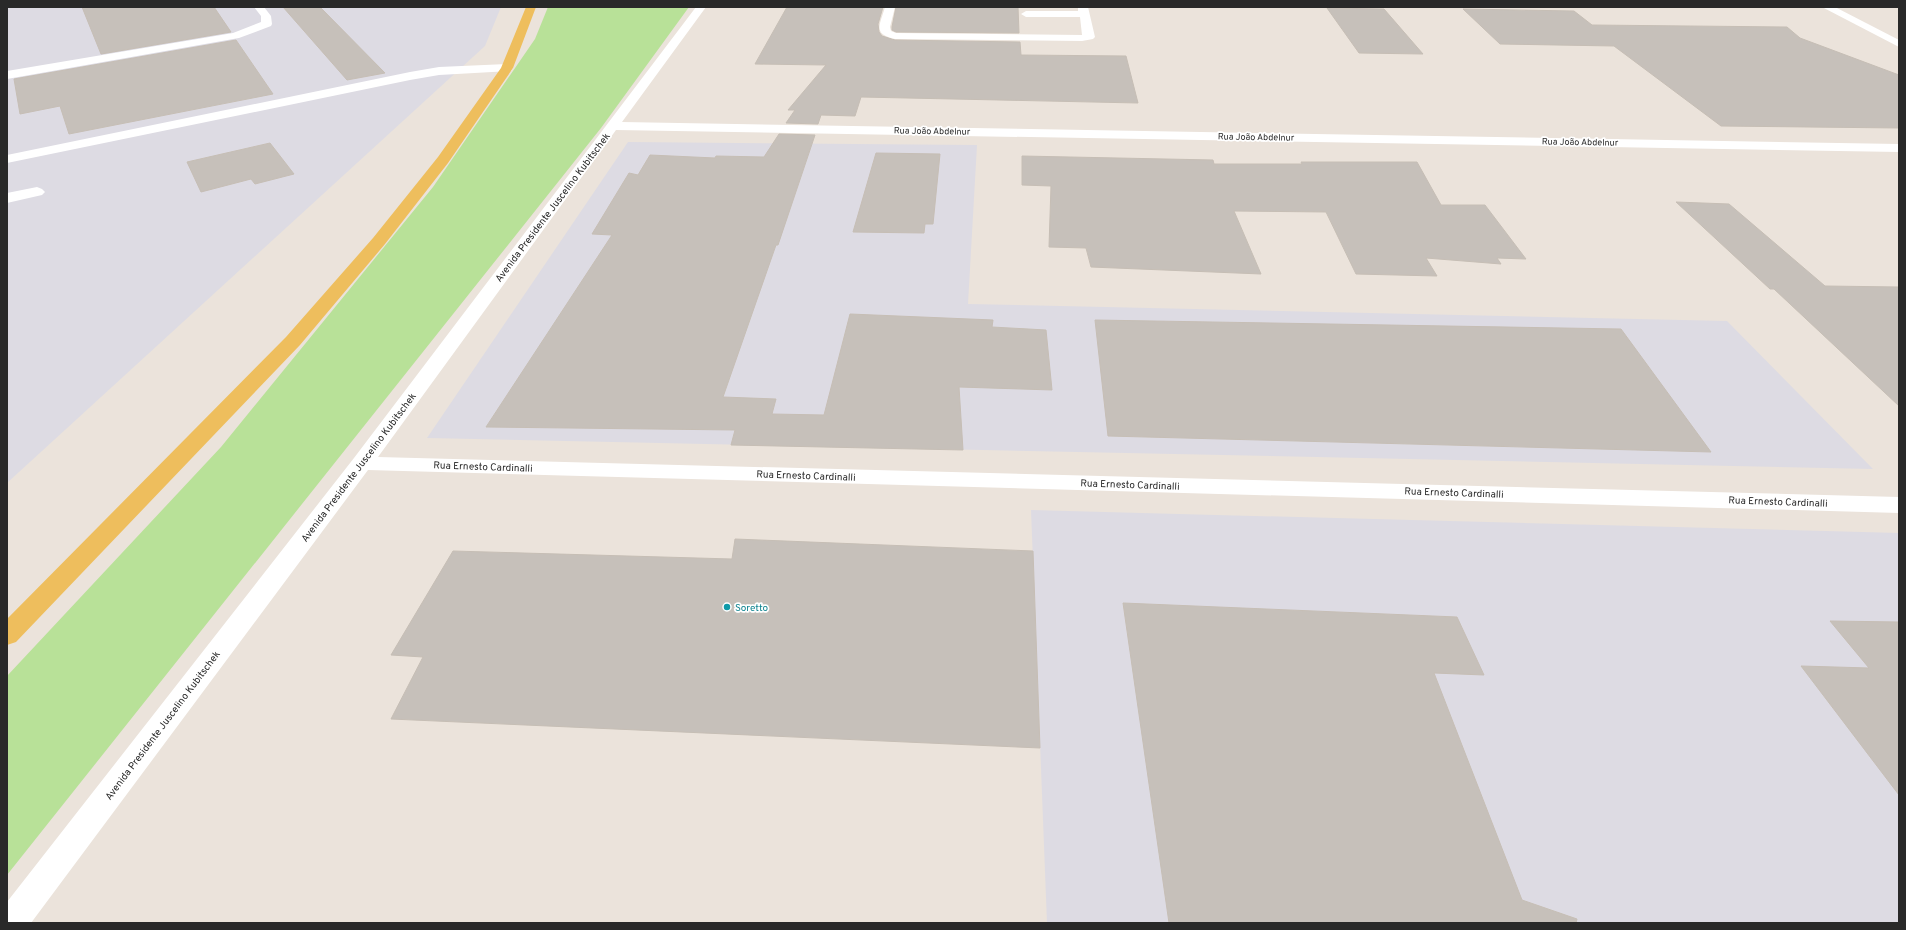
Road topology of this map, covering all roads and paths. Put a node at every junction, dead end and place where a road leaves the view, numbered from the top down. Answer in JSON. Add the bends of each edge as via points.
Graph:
{"nodes":[{"id":1,"x":259,"y":7,"type":"edge"},
{"id":2,"x":531,"y":7,"type":"edge"},
{"id":3,"x":701,"y":7,"type":"edge"},
{"id":4,"x":890,"y":7,"type":"edge"},
{"id":5,"x":1827,"y":7,"type":"edge"},
{"id":6,"x":1084,"y":10,"type":"edge"},
{"id":7,"x":1028,"y":18,"type":"edge"},
{"id":8,"x":1025,"y":37,"type":"junction"},
{"id":9,"x":1899,"y":44,"type":"edge"},
{"id":10,"x":507,"y":68,"type":"junction"},
{"id":11,"x":7,"y":75,"type":"edge"},
{"id":12,"x":613,"y":126,"type":"junction"},
{"id":13,"x":1899,"y":148,"type":"edge"},
{"id":14,"x":7,"y":159,"type":"edge"},
{"id":15,"x":38,"y":192,"type":"dead end"},
{"id":16,"x":7,"y":198,"type":"edge"},
{"id":17,"x":362,"y":463,"type":"junction"},
{"id":18,"x":1899,"y":505,"type":"edge"},
{"id":19,"x":7,"y":635,"type":"edge"},
{"id":20,"x":11,"y":923,"type":"edge"}],
"edges":[{"from":1,"to":11,"type":"street","via":[[266,16],[267,24],[235,36]]},
{"from":2,"to":10,"type":"main road"},
{"from":3,"to":12,"type":"street","name":"Avenida Presidente Juscelino Kubitschek"},
{"from":4,"to":8,"type":"street","via":[[885,28],[888,35]]},
{"from":5,"to":9,"type":"street"},
{"from":6,"to":7,"type":"street"},
{"from":6,"to":8,"type":"street","via":[[1082,26],[1089,35],[1086,38]]},
{"from":7,"to":8,"type":"street"},
{"from":10,"to":14,"type":"street","via":[[439,71],[410,76]]},
{"from":10,"to":19,"type":"main road","via":[[438,166],[379,241],[293,341]]},
{"from":12,"to":13,"type":"street","name":"Rua João Abdelnur"},
{"from":12,"to":17,"type":"street","name":"Avenida Presidente Juscelino Kubitschek"},
{"from":15,"to":16,"type":"street"},
{"from":17,"to":18,"type":"street","name":"Rua Ernesto Cardinalli"},
{"from":17,"to":20,"type":"street","name":"Avenida Presidente Juscelino Kubitschek"}]}
